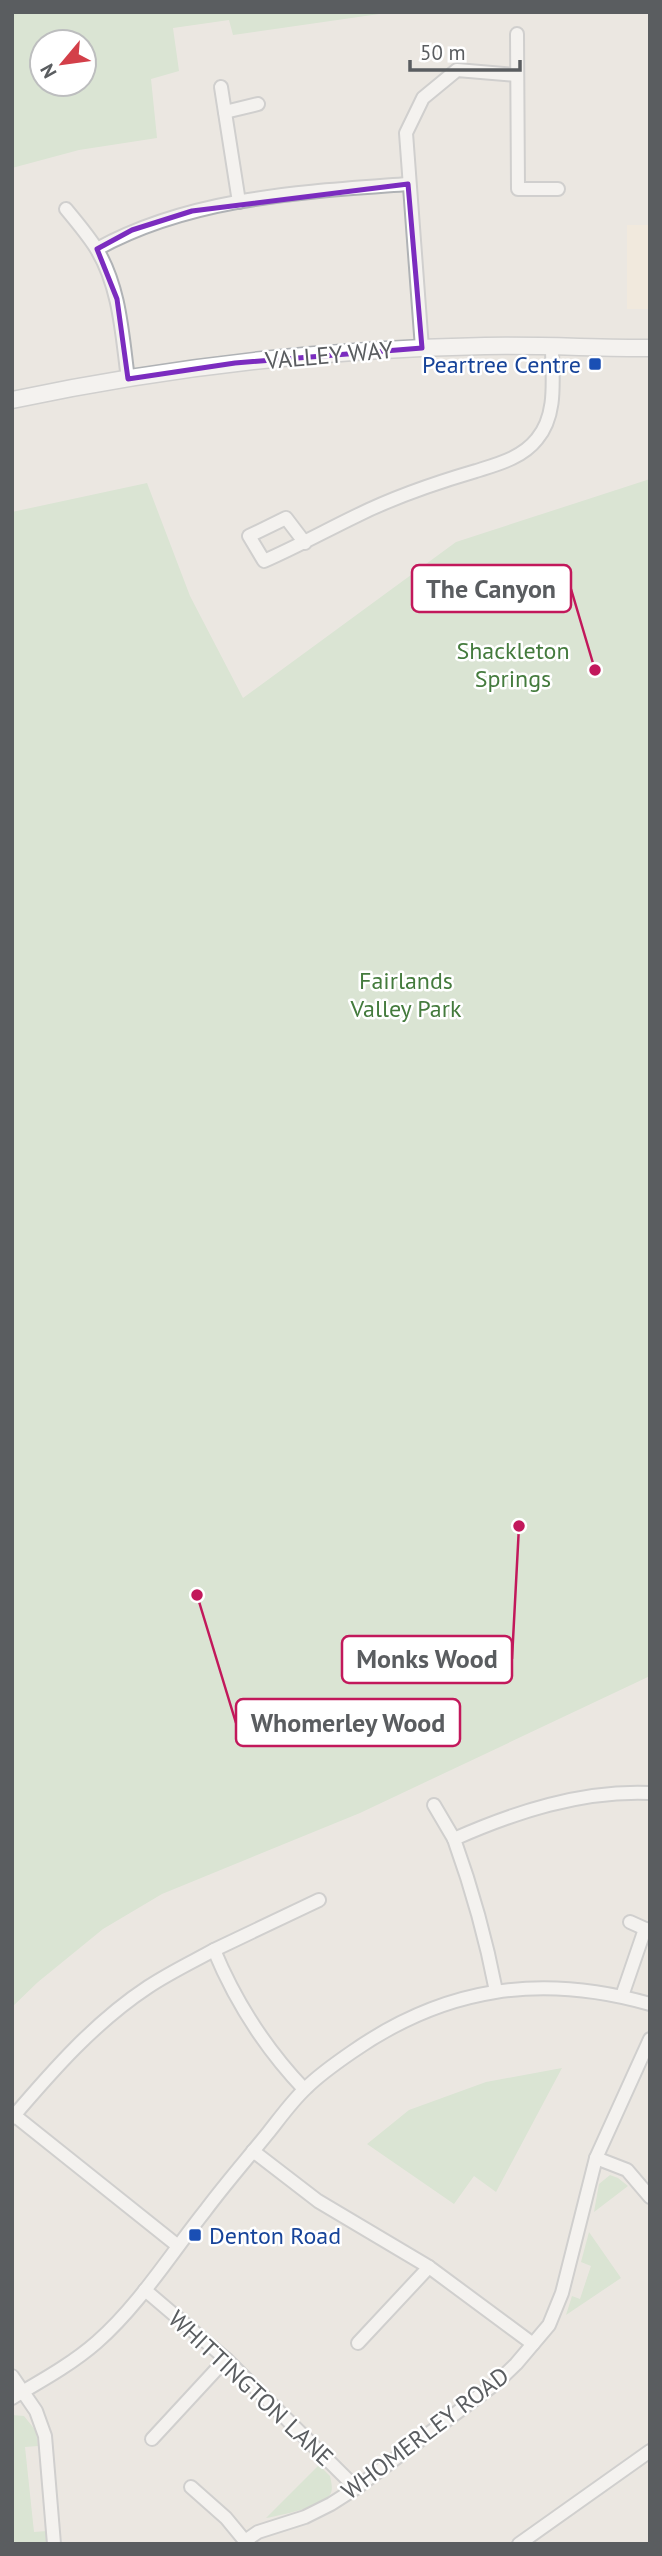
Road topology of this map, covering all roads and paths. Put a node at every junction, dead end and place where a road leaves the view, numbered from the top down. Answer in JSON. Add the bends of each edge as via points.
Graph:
{"nodes":[{"id":1,"x":517,"y":34,"type":"dead end"},
{"id":2,"x":516,"y":75,"type":"junction"},
{"id":3,"x":221,"y":87,"type":"dead end"},
{"id":4,"x":258,"y":104,"type":"dead end"},
{"id":5,"x":225,"y":112,"type":"junction"},
{"id":6,"x":408,"y":184,"type":"junction"},
{"id":7,"x":558,"y":189,"type":"dead end"},
{"id":8,"x":239,"y":202,"type":"junction"},
{"id":9,"x":66,"y":209,"type":"dead end"},
{"id":10,"x":97,"y":249,"type":"junction"},
{"id":11,"x":552,"y":346,"type":"junction"},
{"id":12,"x":422,"y":348,"type":"junction"},
{"id":13,"x":650,"y":348,"type":"edge"},
{"id":14,"x":128,"y":379,"type":"junction"},
{"id":15,"x":12,"y":401,"type":"edge"},
{"id":16,"x":305,"y":543,"type":"dead end"},
{"id":17,"x":650,"y":1793,"type":"edge"},
{"id":18,"x":434,"y":1805,"type":"dead end"},
{"id":19,"x":454,"y":1839,"type":"junction"},
{"id":20,"x":319,"y":1900,"type":"dead end"},
{"id":21,"x":630,"y":1922,"type":"dead end"},
{"id":22,"x":648,"y":1930,"type":"edge"},
{"id":23,"x":214,"y":1950,"type":"junction"},
{"id":24,"x":496,"y":1991,"type":"junction"},
{"id":25,"x":622,"y":1996,"type":"junction"},
{"id":26,"x":650,"y":2004,"type":"edge"},
{"id":27,"x":650,"y":2039,"type":"edge"},
{"id":28,"x":304,"y":2089,"type":"junction"},
{"id":29,"x":13,"y":2117,"type":"edge"},
{"id":30,"x":253,"y":2151,"type":"junction"},
{"id":31,"x":596,"y":2158,"type":"junction"},
{"id":32,"x":650,"y":2197,"type":"edge"},
{"id":33,"x":178,"y":2246,"type":"junction"},
{"id":34,"x":429,"y":2267,"type":"junction"},
{"id":35,"x":145,"y":2290,"type":"junction"},
{"id":36,"x":358,"y":2343,"type":"dead end"},
{"id":37,"x":533,"y":2344,"type":"junction"},
{"id":38,"x":226,"y":2359,"type":"junction"},
{"id":39,"x":12,"y":2376,"type":"edge"},
{"id":40,"x":17,"y":2395,"type":"edge"},
{"id":41,"x":152,"y":2439,"type":"dead end"},
{"id":42,"x":650,"y":2451,"type":"edge"},
{"id":43,"x":191,"y":2487,"type":"dead end"},
{"id":44,"x":356,"y":2488,"type":"junction"},
{"id":45,"x":246,"y":2542,"type":"edge"},
{"id":46,"x":54,"y":2544,"type":"edge"},
{"id":47,"x":519,"y":2544,"type":"edge"}],
"edges":[{"from":1,"to":2,"type":"street"},
{"from":2,"to":6,"type":"street","via":[[457,70],[423,98],[406,133]]},
{"from":2,"to":7,"type":"street","via":[[518,189]]},
{"from":3,"to":5,"type":"street"},
{"from":4,"to":5,"type":"street"},
{"from":5,"to":8,"type":"street"},
{"from":6,"to":8,"type":"street"},
{"from":6,"to":12,"type":"street"},
{"from":8,"to":10,"type":"street","via":[[157,221]]},
{"from":9,"to":10,"type":"street"},
{"from":10,"to":14,"type":"street","via":[[117,299]]},
{"from":11,"to":12,"type":"street","name":"VALLEY WAY"},
{"from":11,"to":13,"type":"street","name":"VALLEY WAY"},
{"from":11,"to":16,"type":"street","via":[[551,410],[544,430],[528,449],[412,492]]},
{"from":12,"to":14,"type":"street","name":"VALLEY WAY","via":[[275,359]]},
{"from":14,"to":15,"type":"street","name":"VALLEY WAY"},
{"from":17,"to":19,"type":"street","via":[[586,1797],[531,1808]]},
{"from":18,"to":19,"type":"street"},
{"from":19,"to":24,"type":"street","via":[[471,1886]]},
{"from":20,"to":23,"type":"street"},
{"from":21,"to":22,"type":"street"},
{"from":22,"to":25,"type":"street"},
{"from":23,"to":28,"type":"street","via":[[253,2026]]},
{"from":23,"to":29,"type":"street","via":[[120,2008],[60,2063]]},
{"from":24,"to":25,"type":"street","via":[[552,1987]]},
{"from":24,"to":28,"type":"street","via":[[442,2003],[408,2017]]},
{"from":25,"to":26,"type":"street"},
{"from":27,"to":31,"type":"street","name":"WHOMERLEY ROAD"},
{"from":28,"to":30,"type":"street"},
{"from":29,"to":33,"type":"street"},
{"from":30,"to":33,"type":"street"},
{"from":30,"to":34,"type":"street","via":[[318,2202]]},
{"from":31,"to":32,"type":"street","via":[[627,2170]]},
{"from":31,"to":37,"type":"street","name":"WHOMERLEY ROAD","via":[[562,2293],[549,2325]]},
{"from":33,"to":35,"type":"street"},
{"from":34,"to":36,"type":"street"},
{"from":34,"to":37,"type":"street"},
{"from":35,"to":38,"type":"street","name":"WHITTINGTON LANE"},
{"from":35,"to":40,"type":"street","via":[[98,2342]]},
{"from":37,"to":44,"type":"street","name":"WHOMERLEY ROAD","via":[[488,2390]]},
{"from":38,"to":41,"type":"street"},
{"from":38,"to":44,"type":"street","name":"WHITTINGTON LANE"},
{"from":39,"to":40,"type":"street"},
{"from":40,"to":46,"type":"street","via":[[36,2411],[45,2436]]},
{"from":42,"to":47,"type":"street"},
{"from":43,"to":45,"type":"street","name":"WHOMERLEY ROAD"},
{"from":44,"to":45,"type":"street","name":"WHOMERLEY ROAD","via":[[304,2517],[258,2532]]}]}
